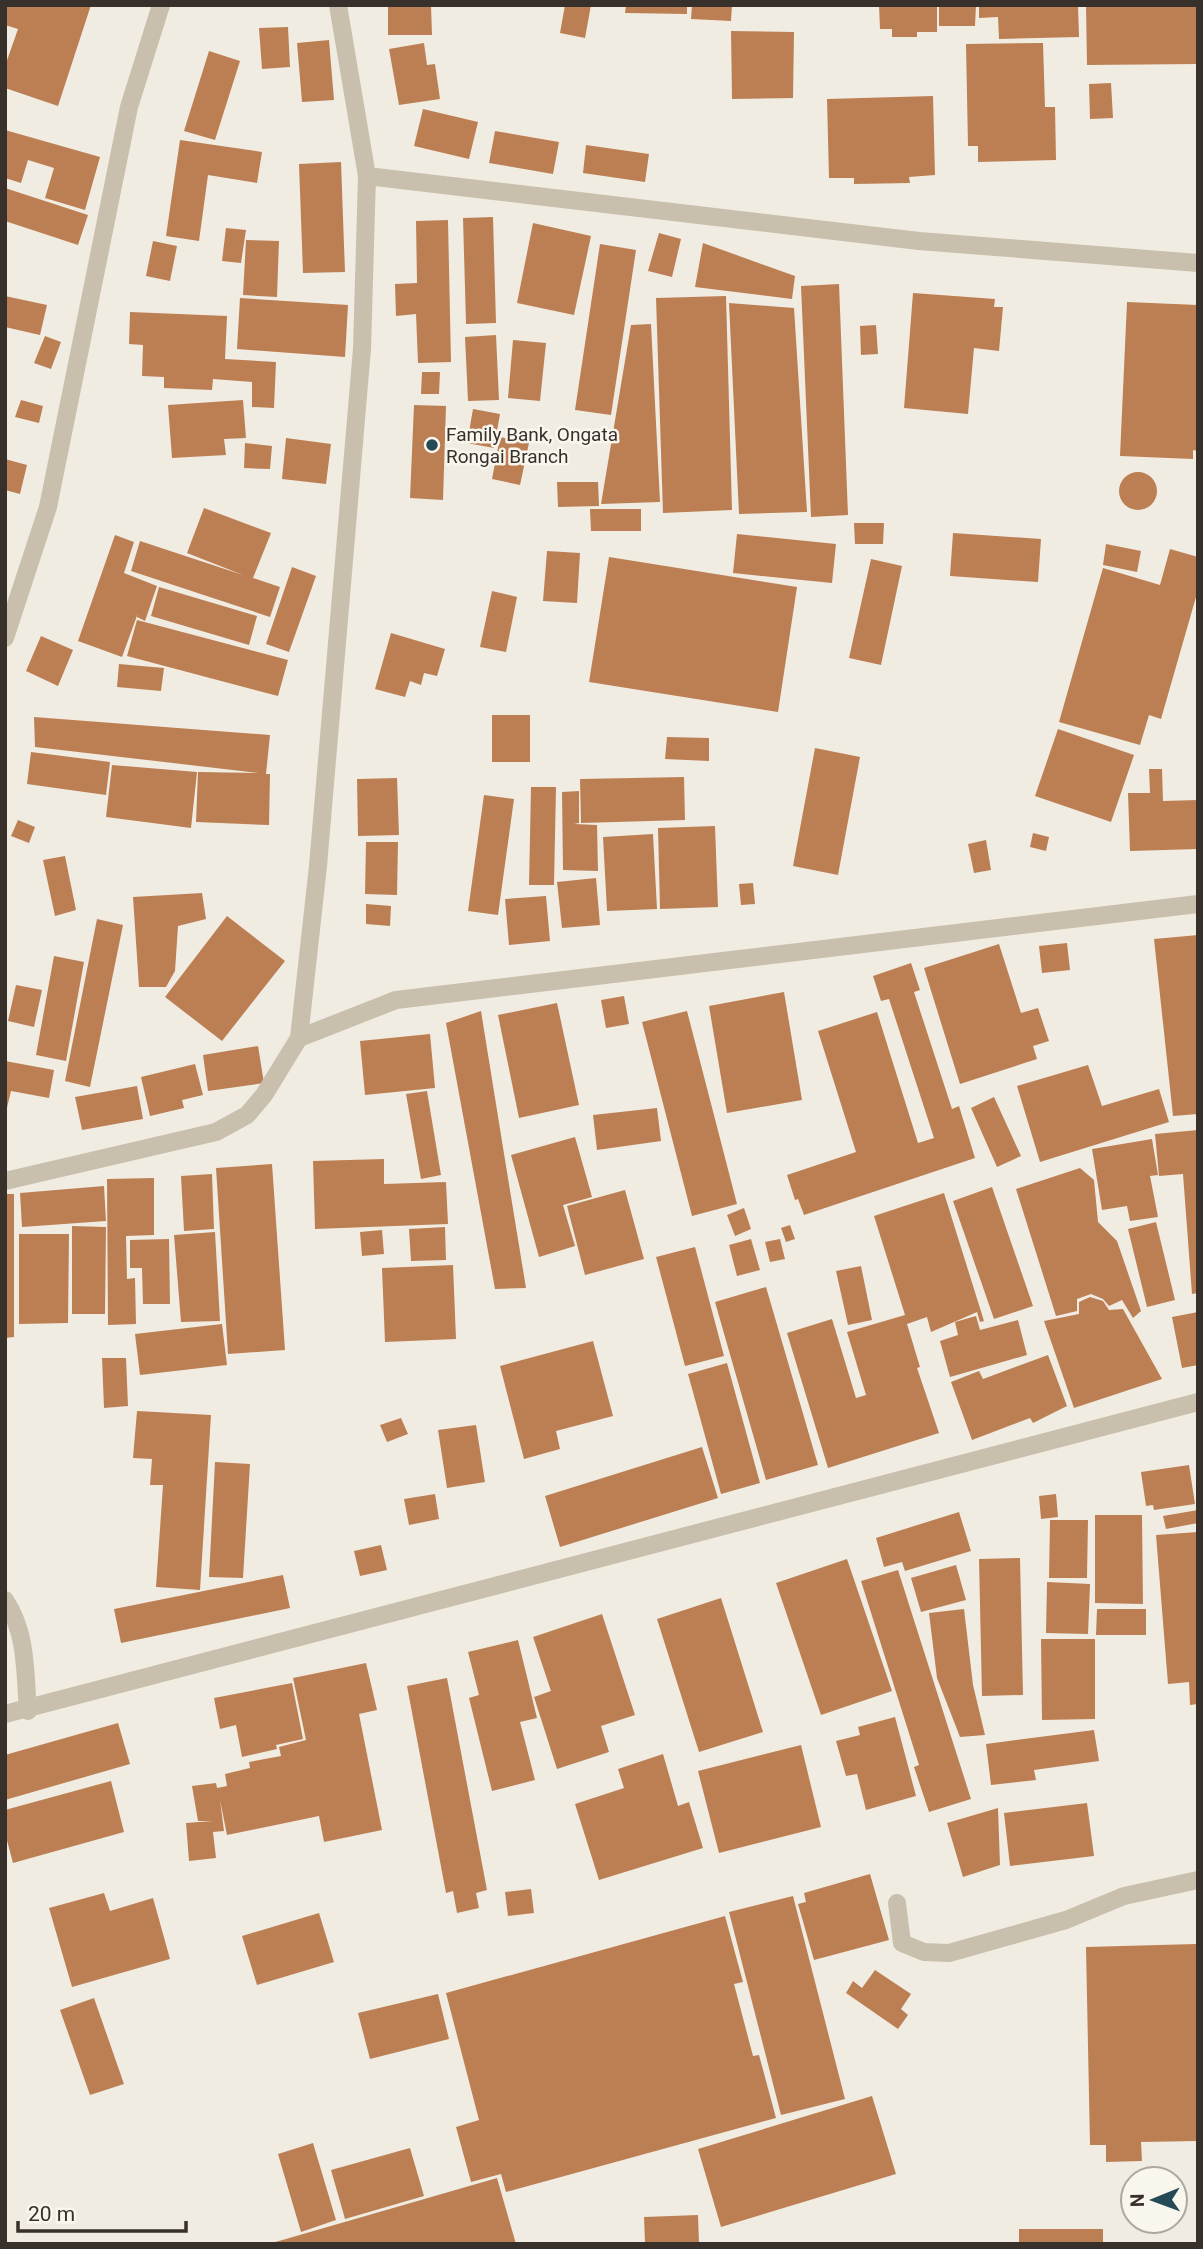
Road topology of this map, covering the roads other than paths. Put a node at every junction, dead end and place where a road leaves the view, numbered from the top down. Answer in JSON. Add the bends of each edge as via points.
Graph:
{"nodes":[{"id":1,"x":161,"y":5,"type":"edge"},
{"id":2,"x":338,"y":5,"type":"edge"},
{"id":3,"x":366,"y":176,"type":"junction"},
{"id":4,"x":1198,"y":263,"type":"edge"},
{"id":5,"x":5,"y":638,"type":"edge"},
{"id":6,"x":1198,"y":904,"type":"edge"},
{"id":7,"x":299,"y":1038,"type":"junction"},
{"id":8,"x":5,"y":1181,"type":"edge"},
{"id":9,"x":1198,"y":1402,"type":"edge"},
{"id":10,"x":5,"y":1600,"type":"edge"},
{"id":11,"x":28,"y":1711,"type":"junction"},
{"id":12,"x":5,"y":1714,"type":"edge"},
{"id":13,"x":1198,"y":1880,"type":"edge"},
{"id":14,"x":897,"y":1903,"type":"dead end"}],
"edges":[{"from":1,"to":5,"type":"street","via":[[129,107],[48,507]]},
{"from":2,"to":3,"type":"street"},
{"from":3,"to":4,"type":"street","via":[[919,241]]},
{"from":3,"to":7,"type":"street","via":[[361,362]]},
{"from":6,"to":7,"type":"street","via":[[396,1000]]},
{"from":7,"to":8,"type":"street","via":[[247,1115],[216,1132]]},
{"from":9,"to":11,"type":"street"},
{"from":10,"to":11,"type":"street","via":[[24,1650]]},
{"from":11,"to":12,"type":"street"},
{"from":13,"to":14,"type":"street","via":[[1124,1896],[1066,1920],[949,1953],[924,1952],[902,1943]]}]}
